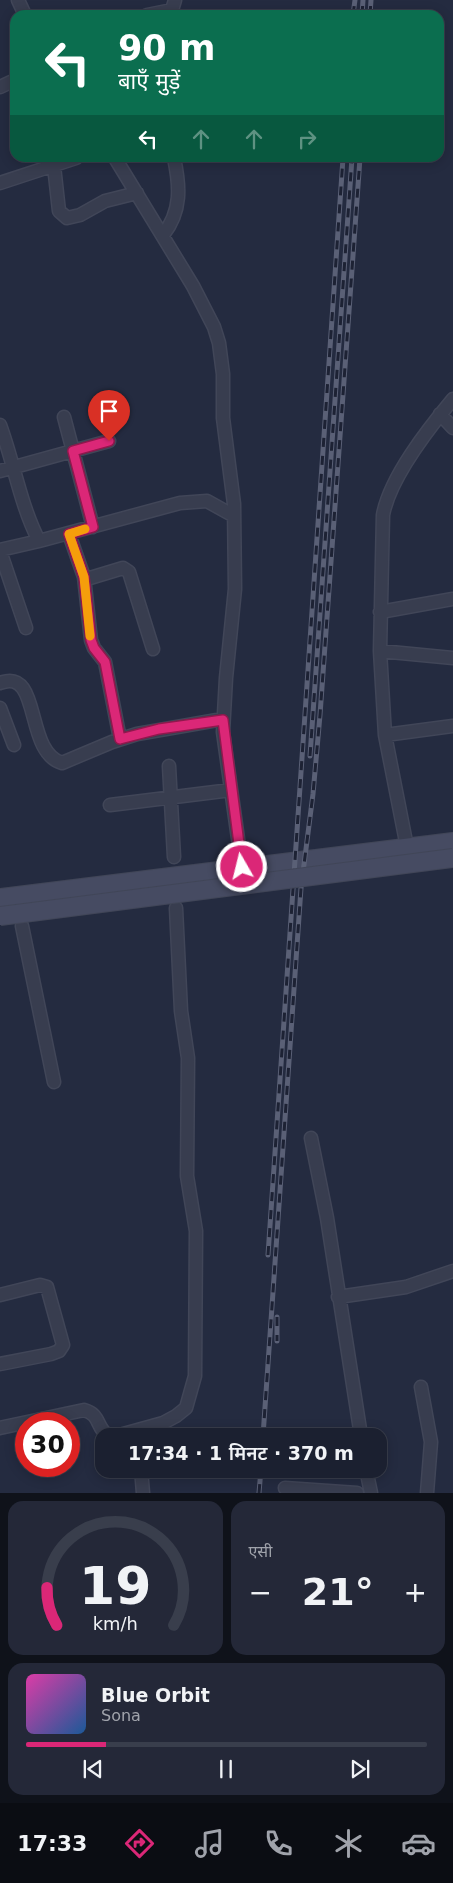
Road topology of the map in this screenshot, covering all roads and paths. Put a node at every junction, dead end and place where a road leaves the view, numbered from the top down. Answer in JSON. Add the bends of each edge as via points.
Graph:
{"nodes":[{"id":1,"x":65,"y":162,"type":"edge"},
{"id":2,"x":118,"y":162,"type":"edge"},
{"id":3,"x":175,"y":162,"type":"edge"},
{"id":4,"x":54,"y":166,"type":"junction"},
{"id":5,"x":0,"y":183,"type":"edge"},
{"id":6,"x":137,"y":193,"type":"junction"},
{"id":7,"x":163,"y":235,"type":"junction"},
{"id":8,"x":453,"y":399,"type":"edge"},
{"id":9,"x":440,"y":414,"type":"junction"},
{"id":10,"x":64,"y":417,"type":"dead end"},
{"id":11,"x":0,"y":425,"type":"edge"},
{"id":12,"x":453,"y":428,"type":"edge"},
{"id":13,"x":109,"y":441,"type":"dead end"},
{"id":14,"x":73,"y":451,"type":"junction"},
{"id":15,"x":15,"y":468,"type":"junction"},
{"id":16,"x":0,"y":471,"type":"edge"},
{"id":17,"x":234,"y":516,"type":"junction"},
{"id":18,"x":93,"y":527,"type":"junction"},
{"id":19,"x":69,"y":534,"type":"junction"},
{"id":20,"x":38,"y":541,"type":"junction"},
{"id":21,"x":0,"y":551,"type":"edge"},
{"id":22,"x":84,"y":577,"type":"junction"},
{"id":23,"x":453,"y":599,"type":"edge"},
{"id":24,"x":380,"y":612,"type":"junction"},
{"id":25,"x":26,"y":628,"type":"dead end"},
{"id":26,"x":153,"y":649,"type":"dead end"},
{"id":27,"x":380,"y":651,"type":"junction"},
{"id":28,"x":453,"y":658,"type":"edge"},
{"id":29,"x":0,"y":682,"type":"edge"},
{"id":30,"x":0,"y":708,"type":"edge"},
{"id":31,"x":223,"y":720,"type":"junction"},
{"id":32,"x":453,"y":726,"type":"edge"},
{"id":33,"x":386,"y":735,"type":"junction"},
{"id":34,"x":120,"y":739,"type":"junction"},
{"id":35,"x":14,"y":745,"type":"dead end"},
{"id":36,"x":169,"y":766,"type":"dead end"},
{"id":37,"x":231,"y":790,"type":"junction"},
{"id":38,"x":169,"y":797,"type":"junction"},
{"id":39,"x":110,"y":805,"type":"dead end"},
{"id":40,"x":453,"y":842,"type":"edge"},
{"id":41,"x":407,"y":847,"type":"junction"},
{"id":42,"x":174,"y":857,"type":"dead end"},
{"id":43,"x":453,"y":858,"type":"edge"},
{"id":44,"x":242,"y":867,"type":"junction"},
{"id":45,"x":0,"y":898,"type":"edge"},
{"id":46,"x":176,"y":908,"type":"dead end"},
{"id":47,"x":0,"y":916,"type":"edge"},
{"id":48,"x":22,"y":926,"type":"dead end"},
{"id":49,"x":54,"y":1082,"type":"dead end"},
{"id":50,"x":311,"y":1138,"type":"dead end"},
{"id":51,"x":453,"y":1271,"type":"edge"},
{"id":52,"x":0,"y":1295,"type":"edge"},
{"id":53,"x":338,"y":1297,"type":"junction"},
{"id":54,"x":0,"y":1364,"type":"edge"},
{"id":55,"x":422,"y":1387,"type":"dead end"},
{"id":56,"x":0,"y":1428,"type":"edge"},
{"id":57,"x":102,"y":1428,"type":"edge"},
{"id":58,"x":151,"y":1428,"type":"edge"},
{"id":59,"x":360,"y":1428,"type":"edge"},
{"id":60,"x":142,"y":1478,"type":"edge"},
{"id":61,"x":368,"y":1478,"type":"edge"},
{"id":62,"x":285,"y":1488,"type":"dead end"},
{"id":63,"x":143,"y":1493,"type":"edge"},
{"id":64,"x":357,"y":1493,"type":"edge"},
{"id":65,"x":370,"y":1493,"type":"edge"},
{"id":66,"x":427,"y":1493,"type":"edge"}],
"edges":[{"from":1,"to":4,"type":"street"},
{"from":2,"to":6,"type":"street"},
{"from":3,"to":7,"type":"street","via":[[179,200],[173,220]]},
{"from":4,"to":5,"type":"street"},
{"from":4,"to":6,"type":"street","via":[[59,211],[67,218],[80,216],[105,201]]},
{"from":6,"to":7,"type":"street"},
{"from":7,"to":17,"type":"street","via":[[205,307],[219,343]]},
{"from":8,"to":9,"type":"street"},
{"from":9,"to":12,"type":"street"},
{"from":9,"to":24,"type":"street","via":[[397,476],[386,502]]},
{"from":10,"to":14,"type":"street"},
{"from":11,"to":15,"type":"street"},
{"from":13,"to":14,"type":"street"},
{"from":14,"to":15,"type":"street"},
{"from":14,"to":18,"type":"street"},
{"from":15,"to":16,"type":"street"},
{"from":15,"to":20,"type":"street","via":[[28,518]]},
{"from":17,"to":18,"type":"street","via":[[207,501],[196,501]]},
{"from":17,"to":31,"type":"street","via":[[235,589]]},
{"from":18,"to":19,"type":"street"},
{"from":19,"to":20,"type":"street"},
{"from":19,"to":22,"type":"street"},
{"from":20,"to":21,"type":"street"},
{"from":21,"to":25,"type":"street"},
{"from":22,"to":26,"type":"street","via":[[123,568],[129,572]]},
{"from":22,"to":34,"type":"street","via":[[91,640],[105,662]]},
{"from":23,"to":24,"type":"street"},
{"from":24,"to":27,"type":"street"},
{"from":27,"to":28,"type":"street"},
{"from":27,"to":33,"type":"street"},
{"from":29,"to":34,"type":"street","via":[[15,681],[26,690],[41,745],[53,761],[62,764]]},
{"from":30,"to":35,"type":"street"},
{"from":31,"to":34,"type":"street","via":[[159,729]]},
{"from":31,"to":37,"type":"street"},
{"from":32,"to":33,"type":"street"},
{"from":33,"to":41,"type":"street"},
{"from":36,"to":38,"type":"street"},
{"from":37,"to":38,"type":"street"},
{"from":37,"to":44,"type":"street"},
{"from":38,"to":39,"type":"street"},
{"from":38,"to":42,"type":"street"},
{"from":40,"to":41,"type":"street"},
{"from":41,"to":44,"type":"street"},
{"from":43,"to":47,"type":"street","bridge":true},
{"from":44,"to":45,"type":"street"},
{"from":46,"to":58,"type":"street","via":[[181,1011],[188,1058],[187,1176],[196,1231],[195,1376],[186,1408]]},
{"from":48,"to":49,"type":"street"},
{"from":50,"to":53,"type":"street"},
{"from":51,"to":53,"type":"street","via":[[406,1287]]},
{"from":52,"to":54,"type":"street","via":[[40,1285],[47,1287],[63,1345],[51,1354]]},
{"from":53,"to":59,"type":"street"},
{"from":55,"to":66,"type":"street","via":[[431,1442]]},
{"from":56,"to":57,"type":"street","via":[[84,1410],[97,1417]]},
{"from":60,"to":63,"type":"street"},
{"from":61,"to":65,"type":"street"},
{"from":62,"to":64,"type":"street"}]}
